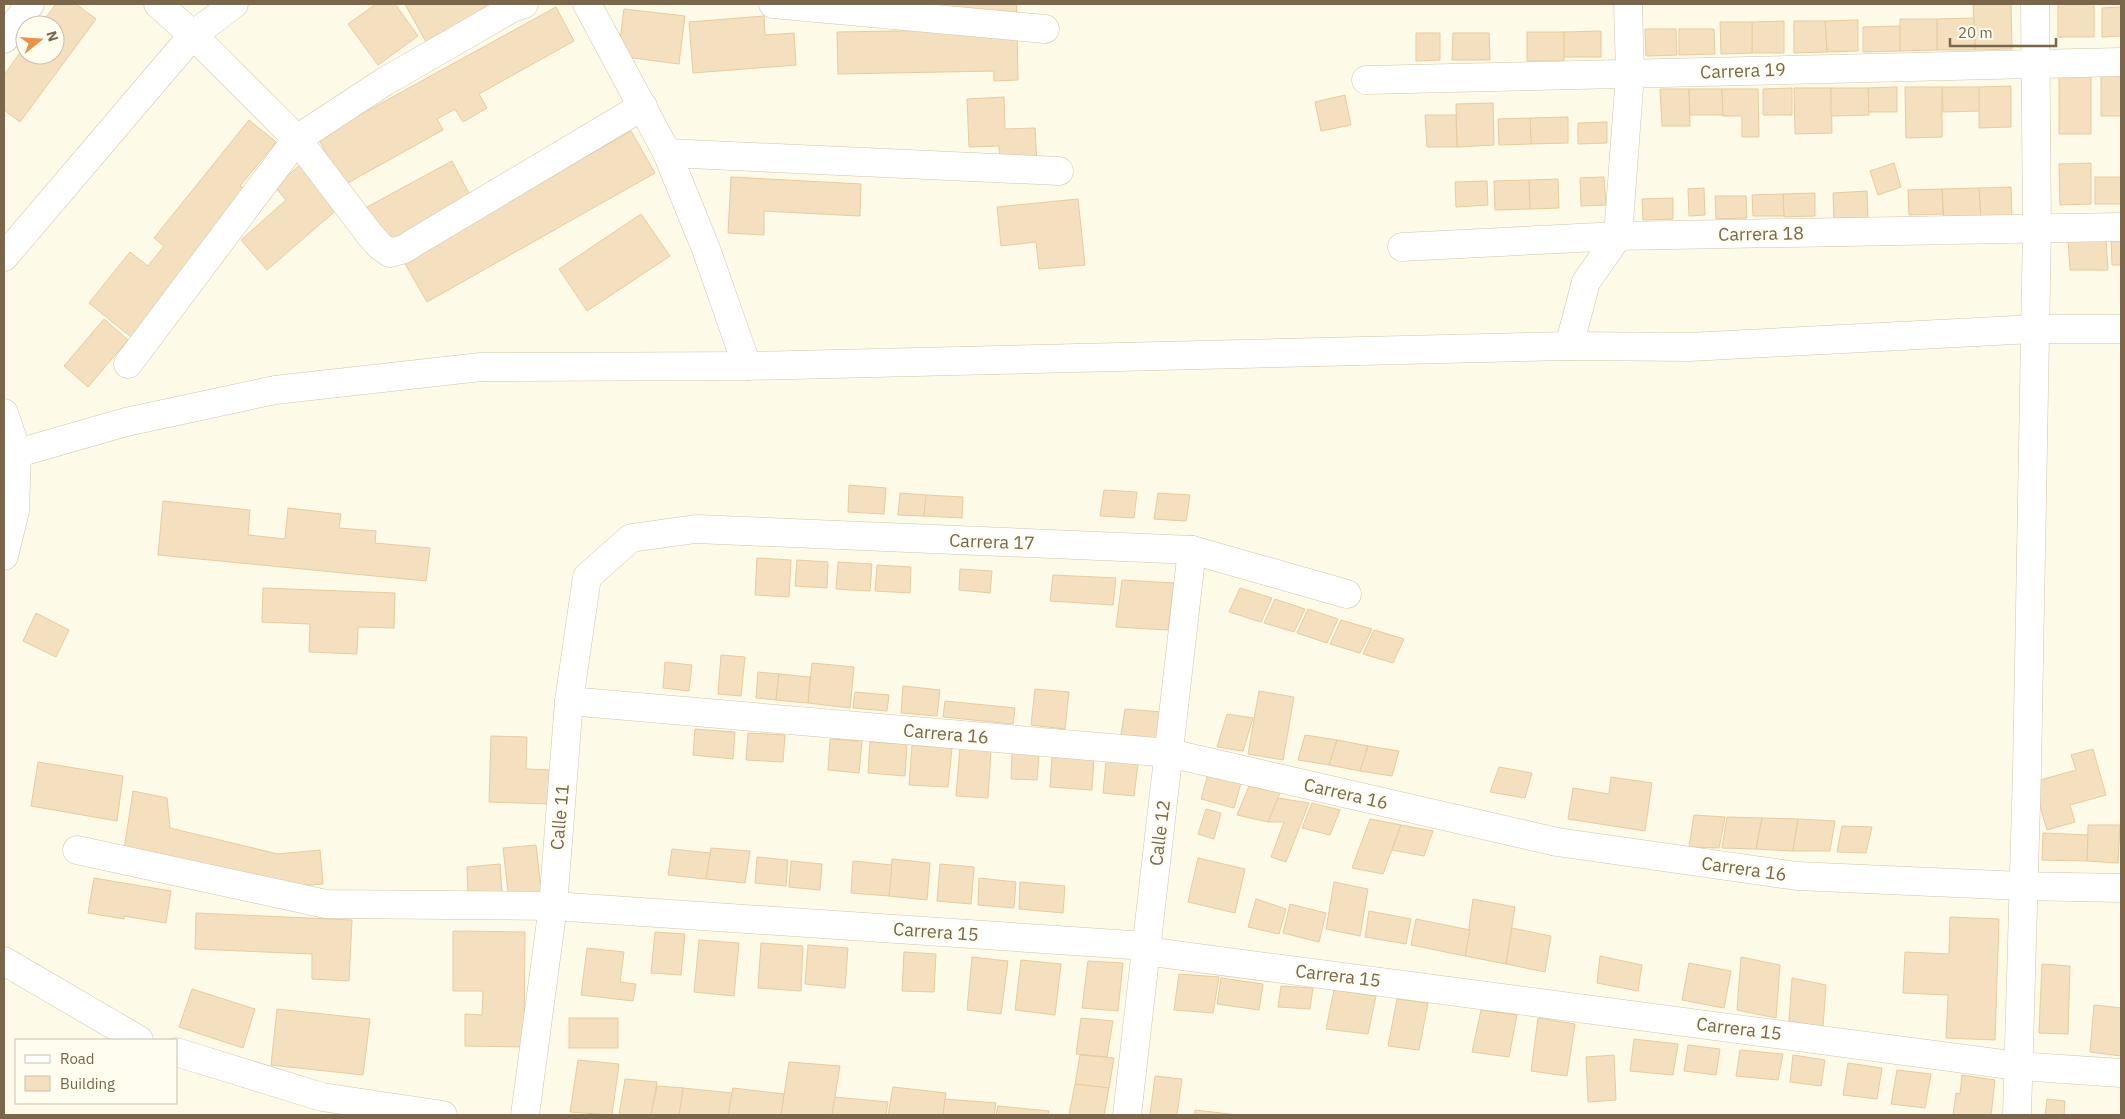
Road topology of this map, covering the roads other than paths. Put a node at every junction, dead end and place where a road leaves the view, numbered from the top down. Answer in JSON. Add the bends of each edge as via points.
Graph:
{"nodes":[{"id":1,"x":30,"y":4,"type":"edge"},
{"id":2,"x":158,"y":4,"type":"edge"},
{"id":3,"x":234,"y":4,"type":"edge"},
{"id":4,"x":524,"y":4,"type":"edge"},
{"id":5,"x":587,"y":4,"type":"edge"},
{"id":6,"x":773,"y":4,"type":"edge"},
{"id":7,"x":1628,"y":4,"type":"edge"},
{"id":8,"x":2036,"y":4,"type":"edge"},
{"id":9,"x":1045,"y":29,"type":"dead end"},
{"id":10,"x":193,"y":35,"type":"junction"},
{"id":11,"x":4,"y":39,"type":"edge"},
{"id":12,"x":2121,"y":62,"type":"edge"},
{"id":13,"x":2035,"y":63,"type":"junction"},
{"id":14,"x":1630,"y":74,"type":"junction"},
{"id":15,"x":1366,"y":80,"type":"dead end"},
{"id":16,"x":643,"y":106,"type":"junction"},
{"id":17,"x":297,"y":139,"type":"junction"},
{"id":18,"x":667,"y":153,"type":"junction"},
{"id":19,"x":1059,"y":171,"type":"dead end"},
{"id":20,"x":2121,"y":227,"type":"edge"},
{"id":21,"x":2037,"y":229,"type":"junction"},
{"id":22,"x":1618,"y":236,"type":"junction"},
{"id":23,"x":1402,"y":246,"type":"dead end"},
{"id":24,"x":4,"y":257,"type":"edge"},
{"id":25,"x":2035,"y":329,"type":"junction"},
{"id":26,"x":2121,"y":329,"type":"edge"},
{"id":27,"x":1569,"y":346,"type":"junction"},
{"id":28,"x":128,"y":364,"type":"dead end"},
{"id":29,"x":747,"y":366,"type":"junction"},
{"id":30,"x":4,"y":413,"type":"edge"},
{"id":31,"x":10,"y":454,"type":"edge"},
{"id":32,"x":632,"y":538,"type":"joint"},
{"id":33,"x":1192,"y":550,"type":"junction"},
{"id":34,"x":4,"y":556,"type":"edge"},
{"id":35,"x":1347,"y":594,"type":"dead end"},
{"id":36,"x":569,"y":701,"type":"junction"},
{"id":37,"x":1169,"y":753,"type":"junction"},
{"id":38,"x":77,"y":850,"type":"dead end"},
{"id":39,"x":2022,"y":886,"type":"junction"},
{"id":40,"x":2121,"y":888,"type":"edge"},
{"id":41,"x":552,"y":906,"type":"junction"},
{"id":42,"x":1147,"y":946,"type":"junction"},
{"id":43,"x":4,"y":961,"type":"edge"},
{"id":44,"x":137,"y":1039,"type":"edge"},
{"id":45,"x":178,"y":1053,"type":"edge"},
{"id":46,"x":2018,"y":1066,"type":"junction"},
{"id":47,"x":2121,"y":1073,"type":"edge"},
{"id":48,"x":443,"y":1115,"type":"edge"},
{"id":49,"x":525,"y":1115,"type":"edge"},
{"id":50,"x":1128,"y":1115,"type":"edge"},
{"id":51,"x":2016,"y":1115,"type":"edge"}],
"edges":[{"from":1,"to":11,"type":"street"},
{"from":2,"to":10,"type":"street"},
{"from":3,"to":10,"type":"street"},
{"from":4,"to":17,"type":"street","via":[[384,82]]},
{"from":5,"to":16,"type":"street"},
{"from":6,"to":9,"type":"street"},
{"from":7,"to":14,"type":"street"},
{"from":8,"to":13,"type":"street"},
{"from":10,"to":17,"type":"street"},
{"from":10,"to":24,"type":"street"},
{"from":12,"to":13,"type":"street","name":"Carrera 19"},
{"from":13,"to":14,"type":"street","name":"Carrera 19"},
{"from":13,"to":21,"type":"street"},
{"from":14,"to":15,"type":"street","name":"Carrera 19"},
{"from":14,"to":22,"type":"street"},
{"from":16,"to":17,"type":"street","via":[[404,249],[390,253],[370,235]]},
{"from":16,"to":18,"type":"street"},
{"from":17,"to":28,"type":"street"},
{"from":18,"to":19,"type":"street"},
{"from":18,"to":29,"type":"street","via":[[706,249]]},
{"from":20,"to":21,"type":"street","name":"Carrera 18"},
{"from":21,"to":22,"type":"street","name":"Carrera 18"},
{"from":21,"to":25,"type":"street"},
{"from":22,"to":23,"type":"street","name":"Carrera 18"},
{"from":22,"to":27,"type":"street","via":[[1586,282]]},
{"from":25,"to":26,"type":"street"},
{"from":25,"to":27,"type":"street","via":[[1689,347]]},
{"from":25,"to":39,"type":"street"},
{"from":27,"to":29,"type":"street"},
{"from":29,"to":31,"type":"street","via":[[482,367],[274,390],[126,422]]},
{"from":30,"to":31,"type":"street"},
{"from":31,"to":34,"type":"street","via":[[15,510]]},
{"from":32,"to":33,"type":"street","name":"Carrera 17","via":[[696,529]]},
{"from":32,"to":36,"type":"street","name":"Calle 11","via":[[587,577]]},
{"from":33,"to":35,"type":"street","name":"Carrera 17"},
{"from":33,"to":37,"type":"street","name":"Calle 12"},
{"from":36,"to":37,"type":"street","name":"Carrera 16"},
{"from":36,"to":41,"type":"street","name":"Calle 11"},
{"from":37,"to":39,"type":"street","name":"Carrera 16","via":[[1557,842],[1797,876]]},
{"from":37,"to":42,"type":"street","name":"Calle 12"},
{"from":38,"to":41,"type":"street","name":"Carrera 15","via":[[326,904]]},
{"from":39,"to":40,"type":"street","name":"Carrera 16"},
{"from":39,"to":46,"type":"street"},
{"from":41,"to":42,"type":"street","name":"Carrera 15"},
{"from":41,"to":49,"type":"street","name":"Calle 11"},
{"from":42,"to":46,"type":"street","name":"Carrera 15","via":[[1160,953]]},
{"from":42,"to":50,"type":"street","name":"Calle 12"},
{"from":43,"to":44,"type":"street"},
{"from":45,"to":48,"type":"street","via":[[322,1097]]},
{"from":46,"to":47,"type":"street","name":"Carrera 15"},
{"from":46,"to":51,"type":"street"}]}
